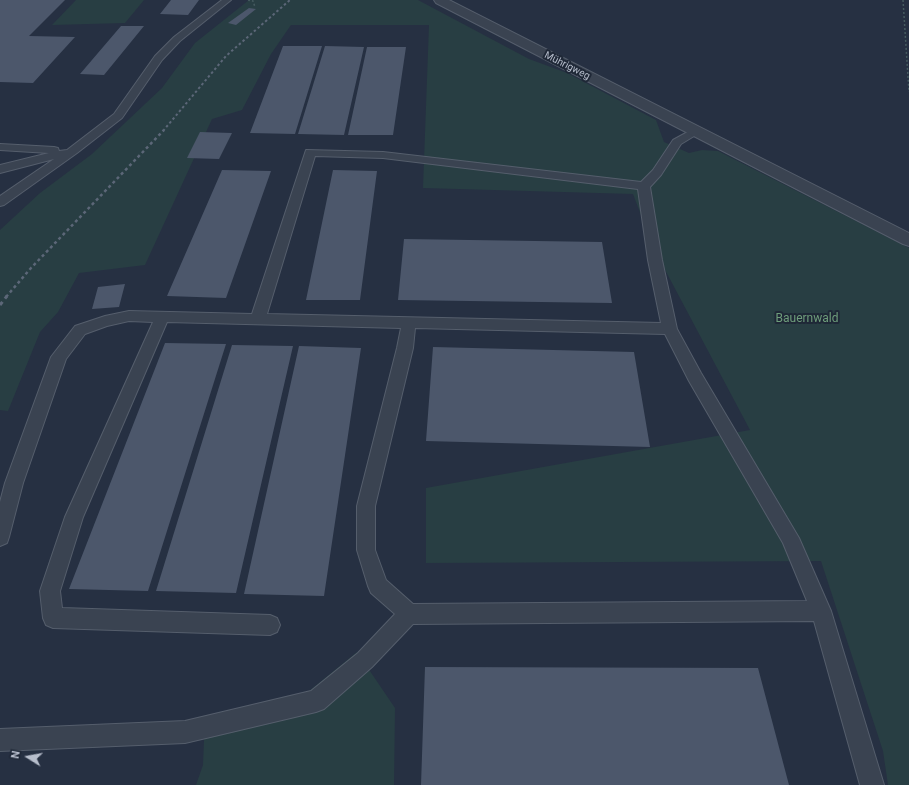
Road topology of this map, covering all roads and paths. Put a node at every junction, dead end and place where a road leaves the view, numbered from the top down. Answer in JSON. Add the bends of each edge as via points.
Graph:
{"nodes":[{"id":1,"x":227,"y":0,"type":"edge"},
{"id":2,"x":248,"y":0,"type":"edge"},
{"id":3,"x":440,"y":0,"type":"edge"},
{"id":4,"x":903,"y":0,"type":"edge"},
{"id":5,"x":255,"y":7,"type":"dead end"},
{"id":6,"x":909,"y":92,"type":"edge"},
{"id":7,"x":695,"y":131,"type":"junction"},
{"id":8,"x":0,"y":147,"type":"edge"},
{"id":9,"x":73,"y":151,"type":"junction"},
{"id":10,"x":0,"y":169,"type":"edge"},
{"id":11,"x":644,"y":186,"type":"junction"},
{"id":12,"x":0,"y":202,"type":"edge"},
{"id":13,"x":909,"y":240,"type":"edge"},
{"id":14,"x":162,"y":317,"type":"junction"},
{"id":15,"x":258,"y":319,"type":"junction"},
{"id":16,"x":409,"y":322,"type":"junction"},
{"id":17,"x":670,"y":329,"type":"junction"},
{"id":18,"x":0,"y":537,"type":"edge"},
{"id":19,"x":821,"y":611,"type":"junction"},
{"id":20,"x":409,"y":614,"type":"junction"},
{"id":21,"x":270,"y":625,"type":"dead end"},
{"id":22,"x":0,"y":740,"type":"edge"},
{"id":23,"x":872,"y":785,"type":"edge"}],
"edges":[{"from":1,"to":9,"type":"lane","via":[[158,58],[118,116]]},
{"from":2,"to":5,"type":"path","via":[[252,1]]},
{"from":3,"to":7,"type":"street","name":"Mührigweg"},
{"from":4,"to":6,"type":"path"},
{"from":7,"to":11,"type":"lane","via":[[677,142]]},
{"from":7,"to":13,"type":"street","name":"Mührigweg"},
{"from":8,"to":9,"type":"lane"},
{"from":9,"to":10,"type":"lane"},
{"from":9,"to":12,"type":"lane"},
{"from":11,"to":15,"type":"lane","via":[[383,155],[310,152]]},
{"from":11,"to":17,"type":"lane","via":[[655,260]]},
{"from":14,"to":15,"type":"lane"},
{"from":14,"to":18,"type":"lane","via":[[129,316],[104,321],[80,330],[59,357],[14,483]]},
{"from":14,"to":21,"type":"lane","via":[[74,517],[50,591],[53,618]]},
{"from":15,"to":16,"type":"lane"},
{"from":16,"to":17,"type":"lane"},
{"from":16,"to":20,"type":"lane","via":[[366,506],[366,550],[378,586]]},
{"from":17,"to":19,"type":"lane","via":[[695,377],[790,538]]},
{"from":19,"to":20,"type":"lane"},
{"from":19,"to":23,"type":"lane"},
{"from":20,"to":22,"type":"lane","via":[[365,660],[316,701],[185,732]]}]}
